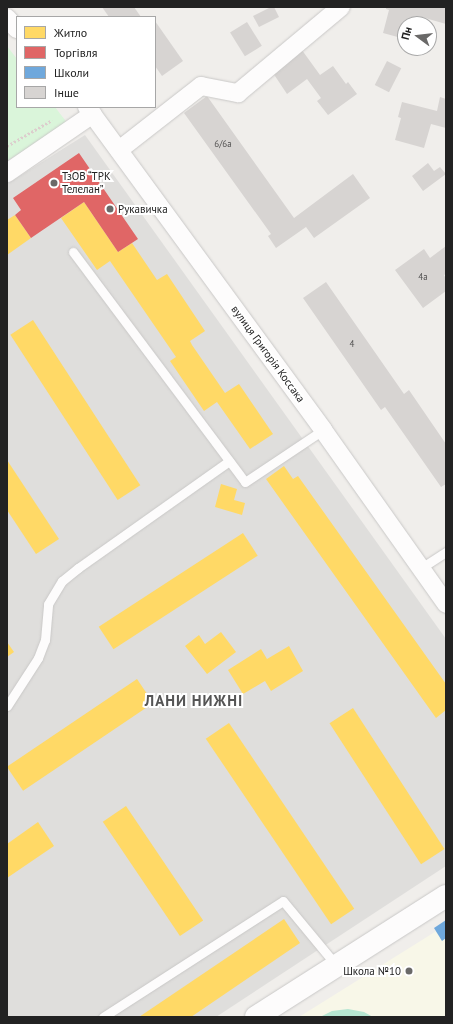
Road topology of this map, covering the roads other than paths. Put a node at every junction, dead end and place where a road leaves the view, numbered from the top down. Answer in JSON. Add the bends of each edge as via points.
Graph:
{"nodes":[{"id":1,"x":341,"y":7,"type":"edge"},
{"id":2,"x":7,"y":18,"type":"edge"},
{"id":3,"x":16,"y":28,"type":"edge"},
{"id":4,"x":90,"y":110,"type":"edge"},
{"id":5,"x":119,"y":150,"type":"junction"},
{"id":6,"x":7,"y":173,"type":"edge"},
{"id":7,"x":73,"y":252,"type":"dead end"},
{"id":8,"x":324,"y":430,"type":"junction"},
{"id":9,"x":229,"y":461,"type":"junction"},
{"id":10,"x":446,"y":552,"type":"edge"},
{"id":11,"x":421,"y":568,"type":"junction"},
{"id":12,"x":446,"y":604,"type":"edge"},
{"id":13,"x":7,"y":706,"type":"edge"},
{"id":14,"x":446,"y":896,"type":"edge"},
{"id":15,"x":336,"y":965,"type":"junction"},
{"id":16,"x":103,"y":1017,"type":"edge"},
{"id":17,"x":256,"y":1017,"type":"edge"}],
"edges":[{"from":1,"to":5,"type":"street","via":[[238,93],[201,86]]},
{"from":2,"to":3,"type":"street"},
{"from":4,"to":5,"type":"street","name":"вулиця Григорія Коссака"},
{"from":4,"to":6,"type":"street"},
{"from":5,"to":8,"type":"street","name":"вулиця Григорія Коссака"},
{"from":7,"to":9,"type":"lane"},
{"from":8,"to":9,"type":"lane","via":[[245,482]]},
{"from":8,"to":11,"type":"street","name":"вулиця Григорія Коссака"},
{"from":9,"to":13,"type":"lane","via":[[62,581],[48,604],[45,640],[38,658]]},
{"from":10,"to":11,"type":"lane"},
{"from":11,"to":12,"type":"street","name":"вулиця Григорія Коссака"},
{"from":14,"to":15,"type":"street"},
{"from":15,"to":16,"type":"lane","via":[[283,901]]},
{"from":15,"to":17,"type":"street"}]}
